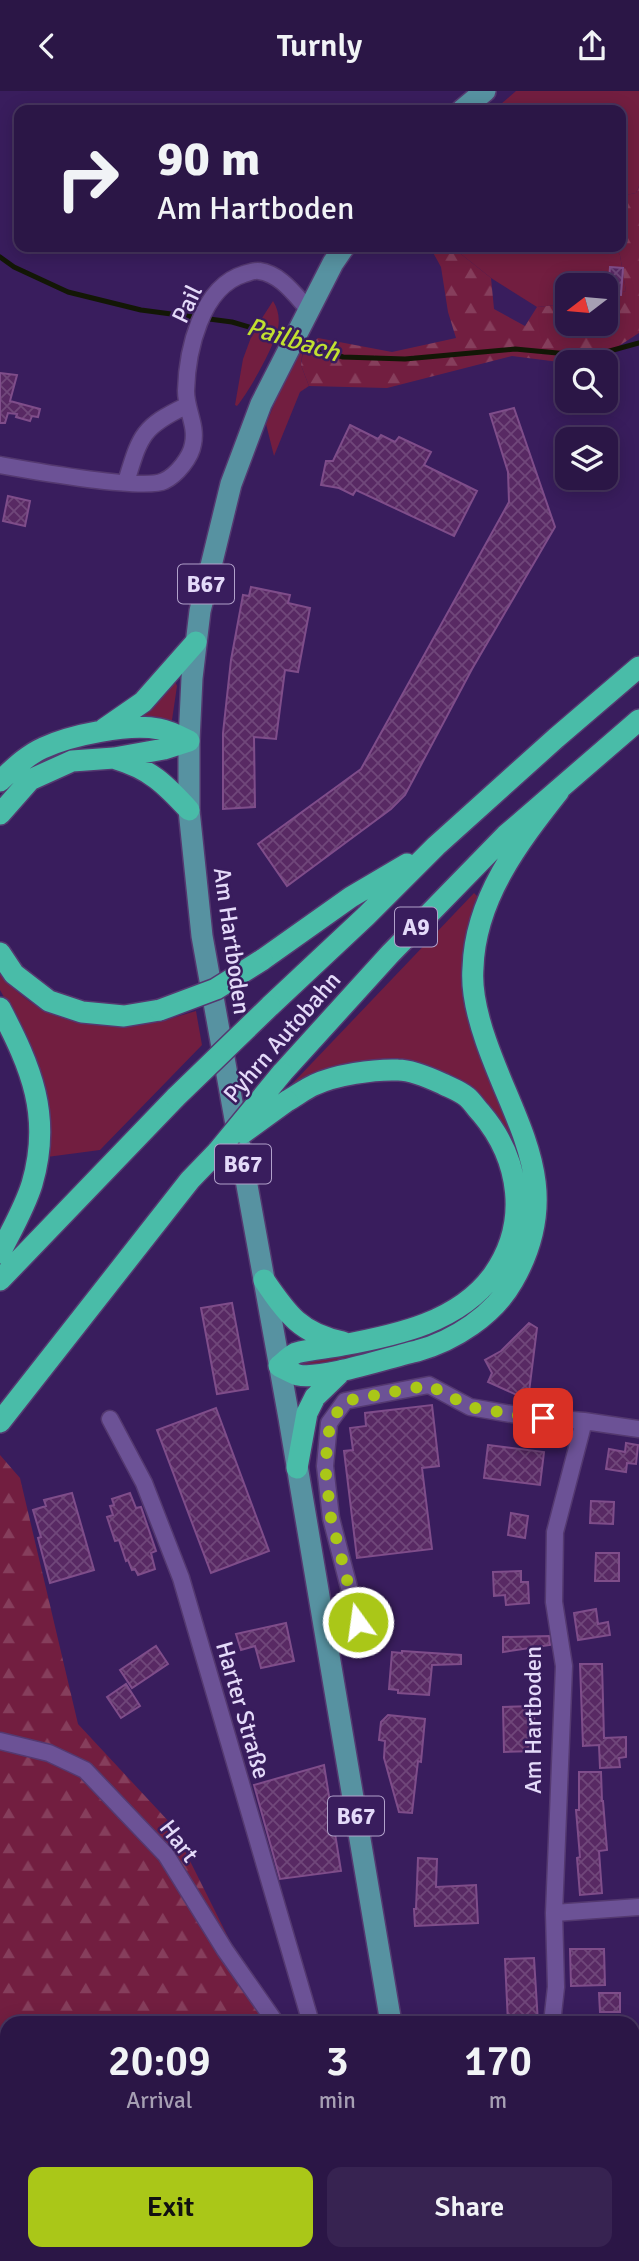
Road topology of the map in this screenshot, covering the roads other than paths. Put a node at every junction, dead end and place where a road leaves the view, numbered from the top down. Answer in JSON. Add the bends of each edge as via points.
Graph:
{"nodes":[{"id":1,"x":485,"y":91,"type":"edge"},
{"id":2,"x":467,"y":105,"type":"edge"},
{"id":3,"x":341,"y":252,"type":"edge"},
{"id":4,"x":309,"y":310,"type":"junction"},
{"id":5,"x":186,"y":406,"type":"junction"},
{"id":6,"x":0,"y":465,"type":"edge"},
{"id":7,"x":126,"y":482,"type":"junction"},
{"id":8,"x":197,"y":642,"type":"junction"},
{"id":9,"x":639,"y":667,"type":"edge"},
{"id":10,"x":639,"y":720,"type":"edge"},
{"id":11,"x":104,"y":730,"type":"junction"},
{"id":12,"x":189,"y":741,"type":"junction"},
{"id":13,"x":114,"y":758,"type":"junction"},
{"id":14,"x":0,"y":781,"type":"edge"},
{"id":15,"x":559,"y":791,"type":"junction"},
{"id":16,"x":189,"y":810,"type":"junction"},
{"id":17,"x":0,"y":814,"type":"edge"},
{"id":18,"x":436,"y":846,"type":"junction"},
{"id":19,"x":0,"y":953,"type":"edge"},
{"id":20,"x":0,"y":1008,"type":"edge"},
{"id":21,"x":218,"y":1151,"type":"junction"},
{"id":22,"x":0,"y":1253,"type":"edge"},
{"id":23,"x":0,"y":1280,"type":"edge"},
{"id":24,"x":264,"y":1280,"type":"junction"},
{"id":25,"x":352,"y":1343,"type":"junction"},
{"id":26,"x":279,"y":1366,"type":"junction"},
{"id":27,"x":343,"y":1370,"type":"junction"},
{"id":28,"x":110,"y":1419,"type":"dead end"},
{"id":29,"x":584,"y":1420,"type":"junction"},
{"id":30,"x":0,"y":1422,"type":"edge"},
{"id":31,"x":639,"y":1429,"type":"edge"},
{"id":32,"x":297,"y":1468,"type":"junction"},
{"id":33,"x":326,"y":1635,"type":"junction"},
{"id":34,"x":0,"y":1741,"type":"edge"},
{"id":35,"x":639,"y":1907,"type":"edge"},
{"id":36,"x":554,"y":1913,"type":"junction"},
{"id":37,"x":271,"y":2016,"type":"edge"},
{"id":38,"x":309,"y":2016,"type":"edge"},
{"id":39,"x":390,"y":2016,"type":"edge"},
{"id":40,"x":553,"y":2016,"type":"edge"}],
"edges":[{"from":1,"to":2,"type":"main road"},
{"from":3,"to":4,"type":"main road","number":"B67"},
{"from":4,"to":5,"type":"street","name":"Pail","via":[[281,279],[258,270],[220,287],[202,315],[193,345]]},
{"from":4,"to":8,"type":"main road","name":"Am Hartboden","number":"B67","via":[[261,404],[231,484],[205,588]]},
{"from":5,"to":7,"type":"street","via":[[141,437]]},
{"from":5,"to":7,"type":"street","name":"Pail","via":[[193,444],[176,472],[163,482]]},
{"from":6,"to":7,"type":"street","name":"Pail"},
{"from":8,"to":11,"type":"highway","via":[[143,702]]},
{"from":8,"to":12,"type":"main road","name":"Am Hartboden","number":"B67"},
{"from":9,"to":18,"type":"highway","name":"Pyhrn Autobahn","number":"A9"},
{"from":10,"to":15,"type":"highway","name":"Pyhrn Autobahn","number":"A9"},
{"from":11,"to":12,"type":"highway","via":[[156,728]]},
{"from":11,"to":14,"type":"highway","via":[[42,748]]},
{"from":12,"to":13,"type":"highway"},
{"from":12,"to":16,"type":"main road","name":"Am Hartboden","number":"B67"},
{"from":13,"to":16,"type":"highway","via":[[157,777]]},
{"from":13,"to":17,"type":"highway","via":[[72,761],[30,780]]},
{"from":15,"to":21,"type":"highway","name":"Pyhrn Autobahn","number":"A9","bridge":true,"via":[[506,835],[390,954]]},
{"from":15,"to":27,"type":"highway","via":[[517,846],[484,909],[472,969],[480,1023],[533,1164],[536,1217],[530,1245],[509,1289],[461,1332],[421,1349]]},
{"from":16,"to":24,"type":"main road","name":"Am Hartboden","number":"B67","via":[[202,936]]},
{"from":18,"to":19,"type":"highway","bridge":true,"via":[[351,897],[216,989],[160,1010],[124,1016],[82,1012],[49,1001],[14,974]]},
{"from":18,"to":23,"type":"highway","name":"Pyhrn Autobahn","number":"A9","bridge":true,"via":[[176,1097]]},
{"from":20,"to":22,"type":"highway","via":[[24,1055],[39,1112],[32,1185]]},
{"from":21,"to":25,"type":"highway","bridge":true,"via":[[315,1084],[358,1073],[399,1070],[433,1079],[467,1096],[492,1126],[508,1155],[517,1199],[514,1228],[494,1273],[480,1291],[449,1315]]},
{"from":21,"to":30,"type":"highway","name":"Pyhrn Autobahn","number":"A9","via":[[190,1180]]},
{"from":24,"to":25,"type":"highway","via":[[291,1318],[311,1333]]},
{"from":24,"to":26,"type":"main road","name":"Am Hartboden","number":"B67"},
{"from":25,"to":26,"type":"highway","via":[[293,1354]]},
{"from":26,"to":27,"type":"highway","via":[[298,1375]]},
{"from":26,"to":32,"type":"main road","name":"Am Hartboden","number":"B67"},
{"from":27,"to":32,"type":"highway","via":[[315,1397],[307,1413]]},
{"from":28,"to":38,"type":"street","name":"Harter Straße","via":[[144,1483],[181,1578]]},
{"from":29,"to":31,"type":"street"},
{"from":29,"to":33,"type":"street","via":[[470,1407],[429,1385],[345,1401],[330,1423],[325,1466],[331,1518],[358,1622]]},
{"from":29,"to":36,"type":"street","name":"Am Hartboden","via":[[555,1532],[554,1602],[564,1666]]},
{"from":32,"to":33,"type":"main road","name":"Am Hartboden","number":"B67"},
{"from":33,"to":39,"type":"main road","name":"Am Hartboden","number":"B67"},
{"from":34,"to":37,"type":"street","name":"Hart","via":[[49,1753],[85,1770],[166,1855]]},
{"from":35,"to":36,"type":"street"},
{"from":36,"to":40,"type":"street","name":"Am Hartboden"}]}
